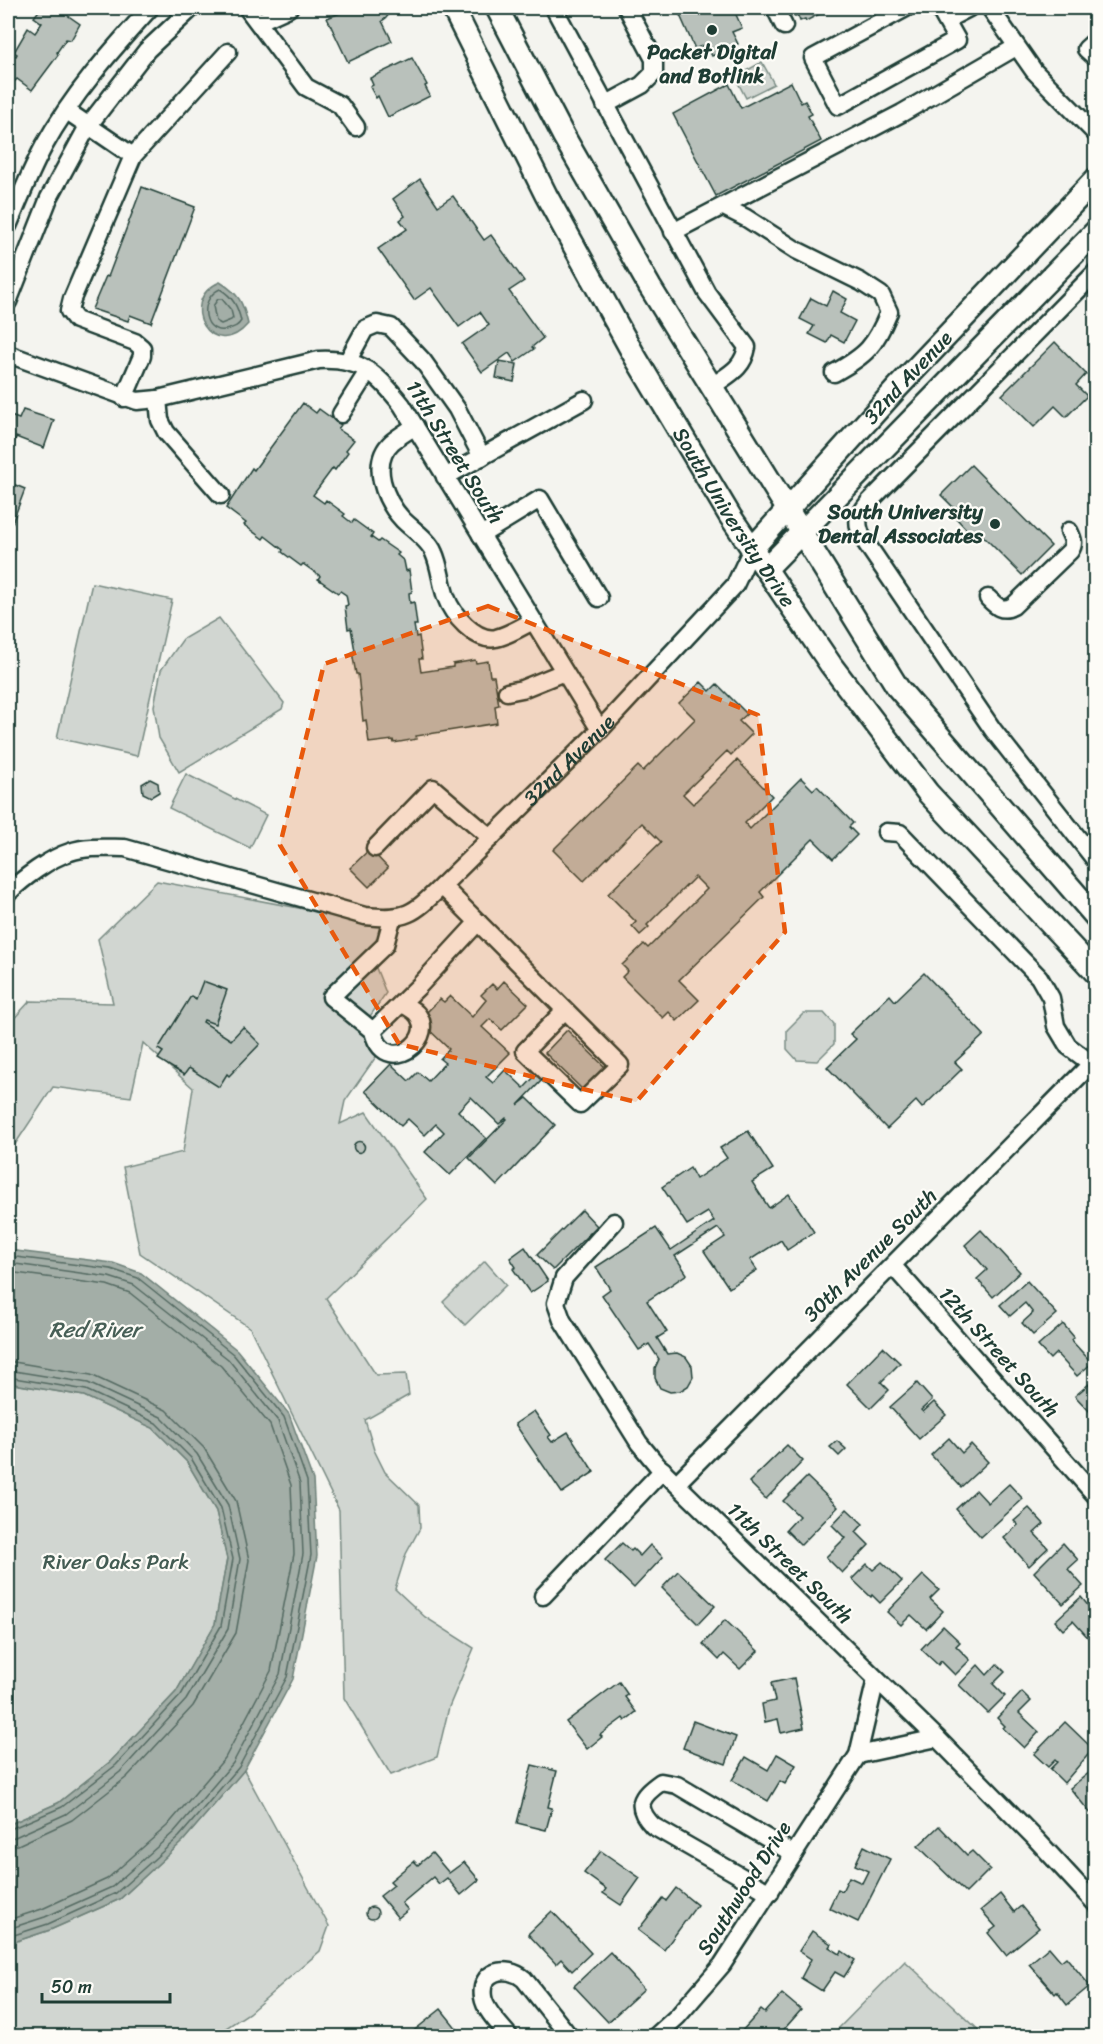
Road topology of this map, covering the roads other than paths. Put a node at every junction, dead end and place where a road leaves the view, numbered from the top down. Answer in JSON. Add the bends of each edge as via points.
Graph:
{"nodes":[{"id":1,"x":150,"y":8,"type":"edge"},
{"id":2,"x":192,"y":8,"type":"edge"},
{"id":3,"x":247,"y":8,"type":"edge"},
{"id":4,"x":289,"y":8,"type":"edge"},
{"id":5,"x":453,"y":8,"type":"edge"},
{"id":6,"x":497,"y":8,"type":"edge"},
{"id":7,"x":554,"y":8,"type":"edge"},
{"id":8,"x":627,"y":8,"type":"edge"},
{"id":9,"x":775,"y":8,"type":"edge"},
{"id":10,"x":906,"y":8,"type":"edge"},
{"id":11,"x":969,"y":8,"type":"edge"},
{"id":12,"x":990,"y":8,"type":"edge"},
{"id":13,"x":942,"y":14,"type":"edge"},
{"id":14,"x":258,"y":22,"type":"junction"},
{"id":15,"x":783,"y":26,"type":"dead end"},
{"id":16,"x":1095,"y":40,"type":"edge"},
{"id":17,"x":1016,"y":47,"type":"junction"},
{"id":18,"x":228,"y":52,"type":"dead end"},
{"id":19,"x":1095,"y":58,"type":"edge"},
{"id":20,"x":605,"y":105,"type":"junction"},
{"id":21,"x":67,"y":111,"type":"junction"},
{"id":22,"x":88,"y":126,"type":"junction"},
{"id":23,"x":356,"y":127,"type":"dead end"},
{"id":24,"x":1095,"y":134,"type":"edge"},
{"id":25,"x":133,"y":156,"type":"junction"},
{"id":26,"x":1095,"y":179,"type":"edge"},
{"id":27,"x":724,"y":207,"type":"junction"},
{"id":28,"x":8,"y":226,"type":"edge"},
{"id":29,"x":1095,"y":231,"type":"edge"},
{"id":30,"x":674,"y":232,"type":"junction"},
{"id":31,"x":1095,"y":272,"type":"edge"},
{"id":32,"x":8,"y":302,"type":"edge"},
{"id":33,"x":8,"y":354,"type":"edge"},
{"id":34,"x":347,"y":362,"type":"junction"},
{"id":35,"x":368,"y":370,"type":"junction"},
{"id":36,"x":834,"y":373,"type":"dead end"},
{"id":37,"x":711,"y":387,"type":"junction"},
{"id":38,"x":124,"y":398,"type":"junction"},
{"id":39,"x":158,"y":399,"type":"junction"},
{"id":40,"x":584,"y":400,"type":"dead end"},
{"id":41,"x":341,"y":414,"type":"dead end"},
{"id":42,"x":415,"y":426,"type":"junction"},
{"id":43,"x":482,"y":457,"type":"junction"},
{"id":44,"x":445,"y":477,"type":"junction"},
{"id":45,"x":221,"y":495,"type":"dead end"},
{"id":46,"x":788,"y":510,"type":"junction"},
{"id":47,"x":1070,"y":531,"type":"dead end"},
{"id":48,"x":801,"y":533,"type":"junction"},
{"id":49,"x":481,"y":535,"type":"junction"},
{"id":50,"x":752,"y":549,"type":"junction"},
{"id":51,"x":766,"y":569,"type":"junction"},
{"id":52,"x":735,"y":585,"type":"junction"},
{"id":53,"x":599,"y":598,"type":"dead end"},
{"id":54,"x":988,"y":598,"type":"dead end"},
{"id":55,"x":533,"y":621,"type":"junction"},
{"id":56,"x":564,"y":672,"type":"junction"},
{"id":57,"x":507,"y":692,"type":"dead end"},
{"id":58,"x":600,"y":730,"type":"junction"},
{"id":59,"x":886,"y":832,"type":"dead end"},
{"id":60,"x":491,"y":838,"type":"junction"},
{"id":61,"x":375,"y":848,"type":"dead end"},
{"id":62,"x":1095,"y":861,"type":"edge"},
{"id":63,"x":442,"y":886,"type":"junction"},
{"id":64,"x":8,"y":893,"type":"edge"},
{"id":65,"x":1095,"y":917,"type":"edge"},
{"id":66,"x":392,"y":919,"type":"junction"},
{"id":67,"x":478,"y":922,"type":"junction"},
{"id":68,"x":1095,"y":973,"type":"edge"},
{"id":69,"x":401,"y":1004,"type":"junction"},
{"id":70,"x":565,"y":1010,"type":"junction"},
{"id":71,"x":373,"y":1031,"type":"junction"},
{"id":72,"x":1094,"y":1063,"type":"edge"},
{"id":73,"x":614,"y":1222,"type":"dead end"},
{"id":74,"x":893,"y":1266,"type":"junction"},
{"id":75,"x":663,"y":1470,"type":"junction"},
{"id":76,"x":677,"y":1483,"type":"junction"},
{"id":77,"x":1095,"y":1496,"type":"edge"},
{"id":78,"x":543,"y":1596,"type":"dead end"},
{"id":79,"x":876,"y":1679,"type":"junction"},
{"id":80,"x":937,"y":1738,"type":"junction"},
{"id":81,"x":858,"y":1755,"type":"junction"},
{"id":82,"x":794,"y":1854,"type":"junction"},
{"id":83,"x":770,"y":1893,"type":"junction"},
{"id":84,"x":1095,"y":1904,"type":"edge"},
{"id":85,"x":509,"y":2037,"type":"edge"},
{"id":86,"x":569,"y":2037,"type":"edge"},
{"id":87,"x":656,"y":2037,"type":"edge"}],
"edges":[{"from":1,"to":21,"type":"street","via":[[103,60]]},
{"from":2,"to":22,"type":"street","via":[[147,50]]},
{"from":3,"to":14,"type":"street"},
{"from":4,"to":14,"type":"street"},
{"from":5,"to":50,"type":"main road","name":"South University Drive","via":[[546,195],[634,355]]},
{"from":6,"to":37,"type":"main road","via":[[563,135]]},
{"from":7,"to":20,"type":"street"},
{"from":8,"to":20,"type":"street","via":[[654,59],[654,74]]},
{"from":9,"to":15,"type":"street"},
{"from":10,"to":13,"type":"street","via":[[813,58],[838,106],[957,40]]},
{"from":11,"to":13,"type":"street"},
{"from":12,"to":17,"type":"street"},
{"from":14,"to":23,"type":"street","via":[[306,87],[340,105]]},
{"from":16,"to":19,"type":"street","via":[[1086,49]]},
{"from":17,"to":24,"type":"street"},
{"from":17,"to":27,"type":"street"},
{"from":18,"to":25,"type":"street"},
{"from":20,"to":30,"type":"street"},
{"from":21,"to":22,"type":"street"},
{"from":21,"to":28,"type":"street","via":[[44,146]]},
{"from":22,"to":25,"type":"street"},
{"from":22,"to":32,"type":"street","via":[[49,198]]},
{"from":25,"to":38,"type":"street","via":[[69,311],[76,320],[142,348]]},
{"from":26,"to":46,"type":"main road","name":"32nd Avenue"},
{"from":27,"to":30,"type":"street"},
{"from":27,"to":36,"type":"street","via":[[881,296],[889,312],[879,338],[857,360]]},
{"from":29,"to":48,"type":"main road","name":"32nd Avenue"},
{"from":30,"to":37,"type":"street","via":[[707,293],[747,347],[738,368]]},
{"from":31,"to":62,"type":"street","via":[[868,502],[858,517],[858,526],[993,730]]},
{"from":33,"to":38,"type":"street","name":"11th Street South"},
{"from":34,"to":35,"type":"street","name":"11th Street South"},
{"from":34,"to":39,"type":"street","name":"11th Street South","via":[[319,360]]},
{"from":34,"to":43,"type":"street","via":[[365,329],[377,324],[391,327],[423,361],[457,409]]},
{"from":35,"to":41,"type":"street"},
{"from":35,"to":42,"type":"street","name":"11th Street South","via":[[390,389]]},
{"from":37,"to":46,"type":"main road"},
{"from":38,"to":39,"type":"street","name":"11th Street South"},
{"from":39,"to":45,"type":"street","via":[[160,420],[166,432]]},
{"from":40,"to":43,"type":"street"},
{"from":42,"to":44,"type":"street","name":"11th Street South"},
{"from":42,"to":55,"type":"street","via":[[391,443],[382,458],[381,475],[394,511],[431,547],[452,608],[471,630],[484,637],[493,638]]},
{"from":43,"to":44,"type":"street"},
{"from":44,"to":49,"type":"street","name":"11th Street South"},
{"from":46,"to":48,"type":"main road"},
{"from":46,"to":50,"type":"main road","name":"32nd Avenue"},
{"from":47,"to":54,"type":"street","via":[[1070,551],[1013,606],[998,608]]},
{"from":48,"to":51,"type":"main road","name":"32nd Avenue"},
{"from":48,"to":65,"type":"main road","via":[[898,688]]},
{"from":49,"to":53,"type":"street","via":[[540,499]]},
{"from":49,"to":55,"type":"street","name":"11th Street South"},
{"from":50,"to":51,"type":"main road","name":"South University Drive"},
{"from":50,"to":52,"type":"street","name":"32nd Avenue"},
{"from":51,"to":52,"type":"street","name":"32nd Avenue"},
{"from":51,"to":68,"type":"main road","name":"South University Drive","via":[[831,665],[928,793]]},
{"from":52,"to":58,"type":"street","name":"32nd Avenue"},
{"from":55,"to":56,"type":"street","name":"11th Street South"},
{"from":56,"to":57,"type":"street"},
{"from":56,"to":58,"type":"street","name":"11th Street South"},
{"from":58,"to":60,"type":"street","name":"32nd Avenue"},
{"from":59,"to":72,"type":"street","via":[[900,833],[1039,977],[1051,998],[1056,1026],[1068,1046]]},
{"from":60,"to":61,"type":"street","via":[[433,788]]},
{"from":60,"to":63,"type":"street","name":"32nd Avenue"},
{"from":63,"to":66,"type":"street","name":"32nd Avenue","via":[[420,908]]},
{"from":63,"to":67,"type":"street"},
{"from":64,"to":66,"type":"street","via":[[50,861],[70,852],[126,848],[356,914]]},
{"from":66,"to":71,"type":"street","via":[[385,945],[331,998]]},
{"from":67,"to":69,"type":"street"},
{"from":67,"to":70,"type":"street"},
{"from":69,"to":71,"type":"street"},
{"from":69,"to":71,"type":"street","via":[[420,1019],[421,1036],[411,1049],[386,1051]]},
{"from":70,"to":70,"type":"street","via":[[525,1051],[580,1104],[620,1065]]},
{"from":72,"to":74,"type":"street","name":"30th Avenue South"},
{"from":73,"to":75,"type":"street","name":"11th Street South","via":[[564,1278],[556,1303],[562,1320],[639,1443]]},
{"from":74,"to":76,"type":"street","name":"30th Avenue South"},
{"from":74,"to":77,"type":"street","name":"12th Street South"},
{"from":75,"to":76,"type":"street","name":"11th Street South"},
{"from":75,"to":78,"type":"street"},
{"from":76,"to":79,"type":"street","name":"11th Street South"},
{"from":79,"to":80,"type":"street","name":"11th Street South"},
{"from":79,"to":81,"type":"street","name":"Southwood Drive"},
{"from":80,"to":81,"type":"street"},
{"from":80,"to":84,"type":"street","name":"11th Street South"},
{"from":81,"to":82,"type":"street","name":"Southwood Drive"},
{"from":82,"to":83,"type":"street","name":"Southwood Drive"},
{"from":82,"to":83,"type":"street","via":[[677,1785],[661,1782],[646,1793],[643,1815],[653,1826]]},
{"from":83,"to":87,"type":"street","name":"Southwood Drive","via":[[722,1965]]},
{"from":85,"to":86,"type":"street","via":[[483,1998],[485,1982],[505,1969],[524,1979]]}]}
